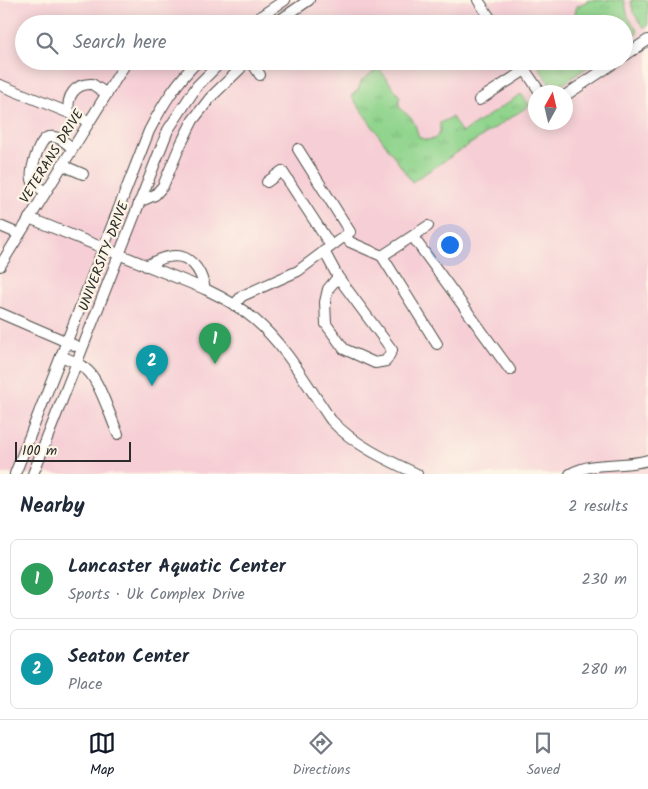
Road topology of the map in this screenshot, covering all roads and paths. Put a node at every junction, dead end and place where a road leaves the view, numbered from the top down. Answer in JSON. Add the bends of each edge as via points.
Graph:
{"nodes":[{"id":1,"x":284,"y":0,"type":"edge"},
{"id":2,"x":309,"y":0,"type":"edge"},
{"id":3,"x":478,"y":0,"type":"edge"},
{"id":4,"x":291,"y":12,"type":"junction"},
{"id":5,"x":262,"y":15,"type":"edge"},
{"id":6,"x":287,"y":15,"type":"edge"},
{"id":7,"x":488,"y":15,"type":"edge"},
{"id":8,"x":648,"y":40,"type":"edge"},
{"id":9,"x":633,"y":50,"type":"edge"},
{"id":10,"x":122,"y":70,"type":"edge"},
{"id":11,"x":189,"y":70,"type":"edge"},
{"id":12,"x":213,"y":70,"type":"edge"},
{"id":13,"x":239,"y":70,"type":"edge"},
{"id":14,"x":257,"y":70,"type":"edge"},
{"id":15,"x":517,"y":70,"type":"edge"},
{"id":16,"x":525,"y":70,"type":"edge"},
{"id":17,"x":603,"y":70,"type":"edge"},
{"id":18,"x":260,"y":75,"type":"dead end"},
{"id":19,"x":0,"y":85,"type":"edge"},
{"id":20,"x":535,"y":85,"type":"edge"},
{"id":21,"x":573,"y":91,"type":"edge"},
{"id":22,"x":107,"y":94,"type":"junction"},
{"id":23,"x":479,"y":100,"type":"dead end"},
{"id":24,"x":69,"y":112,"type":"junction"},
{"id":25,"x":89,"y":121,"type":"junction"},
{"id":26,"x":72,"y":148,"type":"junction"},
{"id":27,"x":298,"y":149,"type":"dead end"},
{"id":28,"x":62,"y":165,"type":"junction"},
{"id":29,"x":83,"y":174,"type":"dead end"},
{"id":30,"x":267,"y":182,"type":"dead end"},
{"id":31,"x":45,"y":191,"type":"junction"},
{"id":32,"x":139,"y":202,"type":"junction"},
{"id":33,"x":29,"y":218,"type":"junction"},
{"id":34,"x":0,"y":226,"type":"edge"},
{"id":35,"x":428,"y":226,"type":"dead end"},
{"id":36,"x":19,"y":234,"type":"junction"},
{"id":37,"x":345,"y":236,"type":"junction"},
{"id":38,"x":413,"y":237,"type":"junction"},
{"id":39,"x":103,"y":249,"type":"junction"},
{"id":40,"x":327,"y":249,"type":"junction"},
{"id":41,"x":118,"y":255,"type":"junction"},
{"id":42,"x":382,"y":256,"type":"junction"},
{"id":43,"x":0,"y":266,"type":"edge"},
{"id":44,"x":146,"y":266,"type":"junction"},
{"id":45,"x":338,"y":277,"type":"junction"},
{"id":46,"x":205,"y":289,"type":"junction"},
{"id":47,"x":234,"y":305,"type":"junction"},
{"id":48,"x":0,"y":313,"type":"edge"},
{"id":49,"x":67,"y":342,"type":"junction"},
{"id":50,"x":437,"y":344,"type":"dead end"},
{"id":51,"x":82,"y":348,"type":"junction"},
{"id":52,"x":61,"y":356,"type":"junction"},
{"id":53,"x":76,"y":362,"type":"junction"},
{"id":54,"x":510,"y":370,"type":"dead end"},
{"id":55,"x":118,"y":434,"type":"dead end"},
{"id":56,"x":648,"y":460,"type":"edge"},
{"id":57,"x":15,"y":474,"type":"edge"},
{"id":58,"x":33,"y":474,"type":"edge"},
{"id":59,"x":418,"y":474,"type":"edge"},
{"id":60,"x":570,"y":474,"type":"edge"}],
"edges":[{"from":1,"to":4,"type":"street"},
{"from":1,"to":5,"type":"street"},
{"from":2,"to":4,"type":"street"},
{"from":3,"to":7,"type":"street"},
{"from":4,"to":6,"type":"street"},
{"from":8,"to":9,"type":"street"},
{"from":10,"to":22,"type":"street","name":"VETERANS DRIVE"},
{"from":11,"to":39,"type":"street","name":"UNIVERSITY DRIVE","via":[[163,102],[149,131]]},
{"from":12,"to":32,"type":"street","name":"UNIVERSITY DRIVE","via":[[177,114],[160,146]]},
{"from":13,"to":32,"type":"street","via":[[193,120],[163,186],[156,195]]},
{"from":14,"to":18,"type":"street"},
{"from":15,"to":23,"type":"street"},
{"from":16,"to":20,"type":"street"},
{"from":17,"to":21,"type":"street"},
{"from":19,"to":24,"type":"street"},
{"from":22,"to":24,"type":"street","via":[[95,85],[81,85],[70,97]]},
{"from":22,"to":25,"type":"street","name":"VETERANS DRIVE"},
{"from":24,"to":25,"type":"street"},
{"from":25,"to":26,"type":"street","name":"VETERANS DRIVE"},
{"from":26,"to":28,"type":"street","name":"VETERANS DRIVE"},
{"from":26,"to":31,"type":"street","via":[[54,137],[42,141],[32,175],[33,182]]},
{"from":27,"to":37,"type":"street","via":[[350,232]]},
{"from":28,"to":29,"type":"street"},
{"from":28,"to":31,"type":"street","name":"VETERANS DRIVE"},
{"from":30,"to":40,"type":"street","via":[[282,171]]},
{"from":31,"to":33,"type":"street","name":"VETERANS DRIVE"},
{"from":32,"to":41,"type":"street","name":"UNIVERSITY DRIVE"},
{"from":33,"to":36,"type":"street","name":"VETERANS DRIVE"},
{"from":33,"to":39,"type":"street"},
{"from":34,"to":36,"type":"street"},
{"from":35,"to":38,"type":"street"},
{"from":36,"to":43,"type":"street","name":"VETERANS DRIVE"},
{"from":37,"to":40,"type":"street"},
{"from":37,"to":42,"type":"street","via":[[350,242]]},
{"from":38,"to":42,"type":"street"},
{"from":38,"to":54,"type":"street"},
{"from":39,"to":41,"type":"street"},
{"from":39,"to":49,"type":"street","name":"UNIVERSITY DRIVE"},
{"from":40,"to":45,"type":"street"},
{"from":40,"to":47,"type":"street","via":[[298,271],[242,296]]},
{"from":41,"to":44,"type":"street"},
{"from":41,"to":51,"type":"street","name":"UNIVERSITY DRIVE"},
{"from":42,"to":50,"type":"street"},
{"from":44,"to":46,"type":"street"},
{"from":44,"to":46,"type":"street","via":[[170,256],[182,257],[199,269]]},
{"from":45,"to":45,"type":"street","via":[[328,289],[326,324],[344,349],[375,363],[386,361],[392,350]]},
{"from":46,"to":47,"type":"street"},
{"from":47,"to":59,"type":"street","via":[[270,334],[340,429],[376,454]]},
{"from":48,"to":49,"type":"street"},
{"from":49,"to":51,"type":"street"},
{"from":49,"to":52,"type":"street","name":"UNIVERSITY DRIVE"},
{"from":51,"to":53,"type":"street","name":"UNIVERSITY DRIVE"},
{"from":52,"to":53,"type":"street"},
{"from":52,"to":57,"type":"street","name":"UNIVERSITY DRIVE"},
{"from":53,"to":55,"type":"street","via":[[89,371],[96,382]]},
{"from":53,"to":58,"type":"street","name":"UNIVERSITY DRIVE"},
{"from":56,"to":60,"type":"street","via":[[586,466]]}]}
